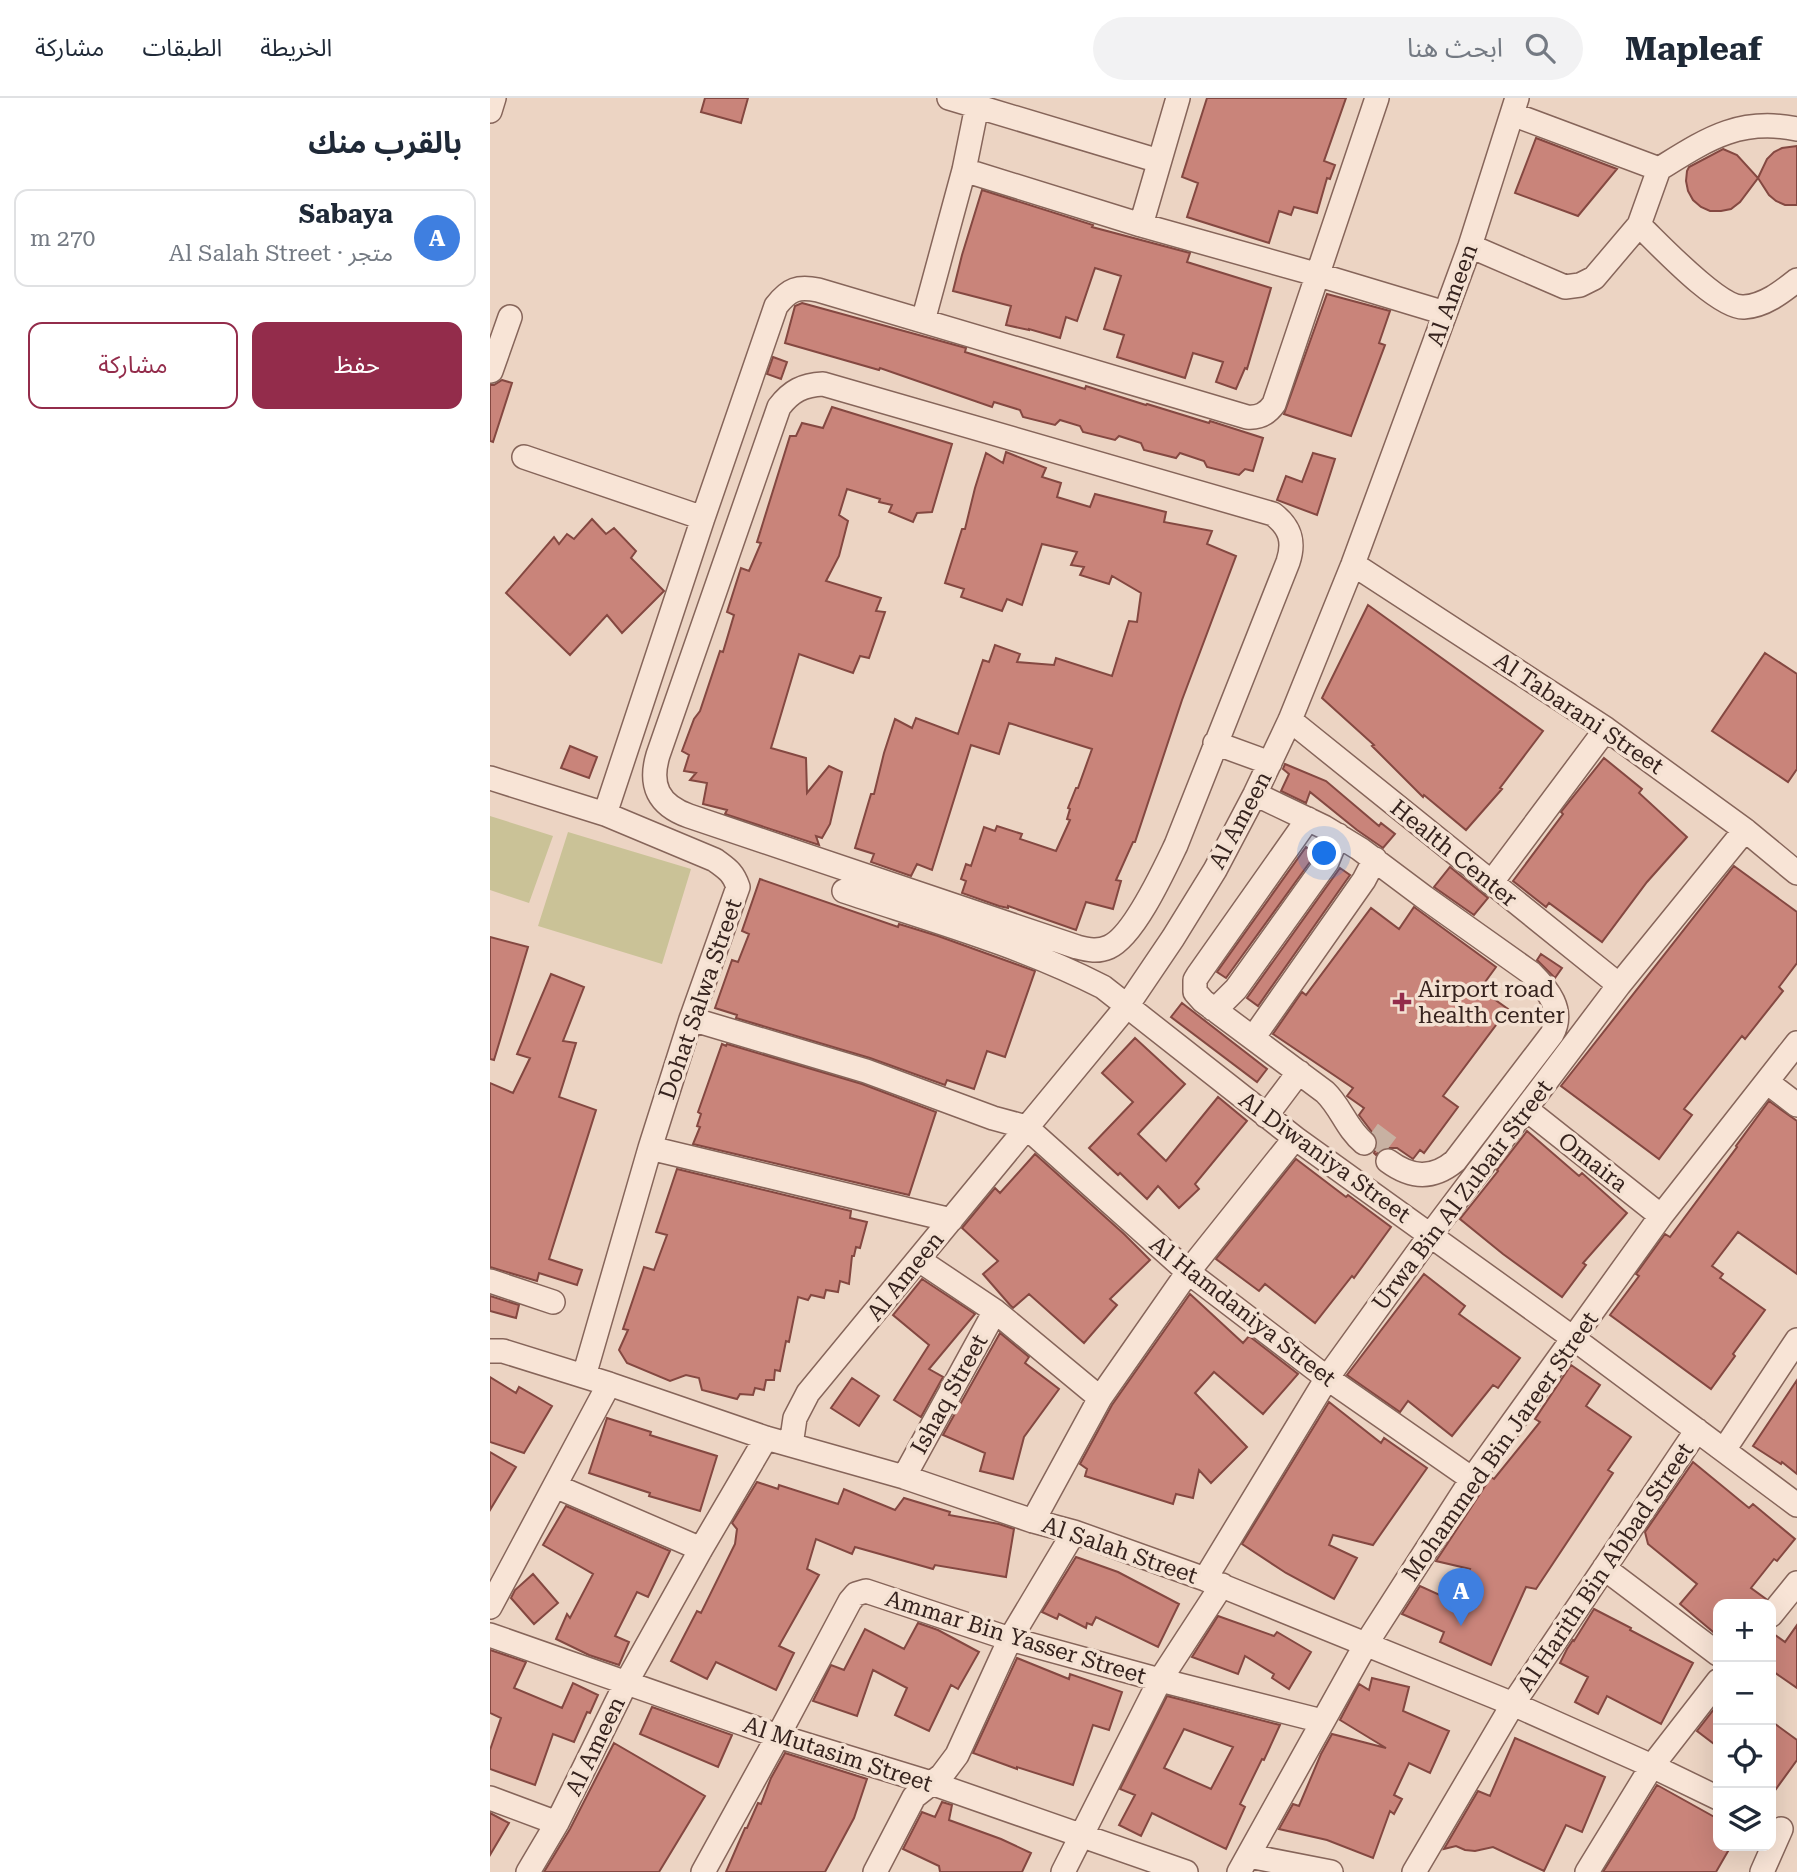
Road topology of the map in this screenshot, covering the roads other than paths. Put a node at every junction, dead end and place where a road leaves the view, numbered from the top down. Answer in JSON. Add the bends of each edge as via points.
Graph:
{"nodes":[{"id":1,"x":494,"y":98,"type":"edge"},
{"id":2,"x":949,"y":98,"type":"edge"},
{"id":3,"x":1178,"y":98,"type":"edge"},
{"id":4,"x":1377,"y":98,"type":"edge"},
{"id":5,"x":977,"y":106,"type":"junction"},
{"id":6,"x":1514,"y":106,"type":"edge"},
{"id":7,"x":490,"y":111,"type":"edge"},
{"id":8,"x":1797,"y":129,"type":"edge"},
{"id":9,"x":1159,"y":161,"type":"junction"},
{"id":10,"x":1658,"y":169,"type":"junction"},
{"id":11,"x":964,"y":170,"type":"junction"},
{"id":12,"x":1141,"y":225,"type":"junction"},
{"id":13,"x":1639,"y":225,"type":"junction"},
{"id":14,"x":1470,"y":246,"type":"junction"},
{"id":15,"x":1319,"y":275,"type":"junction"},
{"id":16,"x":1797,"y":280,"type":"edge"},
{"id":17,"x":1445,"y":313,"type":"junction"},
{"id":18,"x":510,"y":317,"type":"dead end"},
{"id":19,"x":923,"y":321,"type":"junction"},
{"id":20,"x":491,"y":371,"type":"edge"},
{"id":21,"x":743,"y":403,"type":"junction"},
{"id":22,"x":776,"y":414,"type":"junction"},
{"id":23,"x":524,"y":457,"type":"dead end"},
{"id":24,"x":703,"y":518,"type":"junction"},
{"id":25,"x":1353,"y":564,"type":"junction"},
{"id":26,"x":1290,"y":720,"type":"junction"},
{"id":27,"x":1606,"y":729,"type":"junction"},
{"id":28,"x":634,"y":730,"type":"junction"},
{"id":29,"x":664,"y":740,"type":"junction"},
{"id":30,"x":1213,"y":750,"type":"junction"},
{"id":31,"x":490,"y":778,"type":"edge"},
{"id":32,"x":1263,"y":778,"type":"junction"},
{"id":33,"x":605,"y":814,"type":"junction"},
{"id":34,"x":1308,"y":819,"type":"junction"},
{"id":35,"x":1745,"y":830,"type":"junction"},
{"id":36,"x":1338,"y":835,"type":"junction"},
{"id":37,"x":1375,"y":859,"type":"junction"},
{"id":38,"x":1797,"y":873,"type":"edge"},
{"id":39,"x":1491,"y":883,"type":"junction"},
{"id":40,"x":844,"y":891,"type":"dead end"},
{"id":41,"x":1619,"y":985,"type":"junction"},
{"id":42,"x":1127,"y":1006,"type":"junction"},
{"id":43,"x":1213,"y":1009,"type":"junction"},
{"id":44,"x":691,"y":1019,"type":"junction"},
{"id":45,"x":1254,"y":1038,"type":"junction"},
{"id":46,"x":1797,"y":1043,"type":"edge"},
{"id":47,"x":1298,"y":1072,"type":"junction"},
{"id":48,"x":1767,"y":1083,"type":"junction"},
{"id":49,"x":1797,"y":1105,"type":"edge"},
{"id":50,"x":1526,"y":1109,"type":"junction"},
{"id":51,"x":1266,"y":1116,"type":"junction"},
{"id":52,"x":1026,"y":1127,"type":"junction"},
{"id":53,"x":1295,"y":1138,"type":"junction"},
{"id":54,"x":1367,"y":1138,"type":"tunnel mouth"},
{"id":55,"x":650,"y":1148,"type":"junction"},
{"id":56,"x":1391,"y":1156,"type":"tunnel mouth"},
{"id":57,"x":1661,"y":1216,"type":"junction"},
{"id":58,"x":951,"y":1220,"type":"junction"},
{"id":59,"x":1431,"y":1234,"type":"junction"},
{"id":60,"x":919,"y":1260,"type":"junction"},
{"id":61,"x":1188,"y":1272,"type":"junction"},
{"id":62,"x":490,"y":1281,"type":"edge"},
{"id":63,"x":553,"y":1302,"type":"dead end"},
{"id":64,"x":995,"y":1311,"type":"junction"},
{"id":65,"x":1573,"y":1338,"type":"junction"},
{"id":66,"x":1797,"y":1340,"type":"edge"},
{"id":67,"x":494,"y":1348,"type":"edge"},
{"id":68,"x":584,"y":1376,"type":"junction"},
{"id":69,"x":1327,"y":1378,"type":"junction"},
{"id":70,"x":609,"y":1384,"type":"junction"},
{"id":71,"x":1100,"y":1398,"type":"junction"},
{"id":72,"x":1697,"y":1430,"type":"junction"},
{"id":73,"x":766,"y":1438,"type":"junction"},
{"id":74,"x":791,"y":1445,"type":"junction"},
{"id":75,"x":1724,"y":1450,"type":"junction"},
{"id":76,"x":904,"y":1477,"type":"junction"},
{"id":77,"x":1472,"y":1479,"type":"junction"},
{"id":78,"x":555,"y":1486,"type":"junction"},
{"id":79,"x":1797,"y":1505,"type":"edge"},
{"id":80,"x":1033,"y":1521,"type":"junction"},
{"id":81,"x":1074,"y":1532,"type":"junction"},
{"id":82,"x":701,"y":1549,"type":"junction"},
{"id":83,"x":1604,"y":1568,"type":"junction"},
{"id":84,"x":1214,"y":1582,"type":"junction"},
{"id":85,"x":1797,"y":1583,"type":"edge"},
{"id":86,"x":490,"y":1606,"type":"edge"},
{"id":87,"x":1776,"y":1609,"type":"edge"},
{"id":88,"x":490,"y":1635,"type":"edge"},
{"id":89,"x":1010,"y":1639,"type":"junction"},
{"id":90,"x":1366,"y":1644,"type":"junction"},
{"id":91,"x":1713,"y":1650,"type":"edge"},
{"id":92,"x":1160,"y":1680,"type":"junction"},
{"id":93,"x":626,"y":1683,"type":"junction"},
{"id":94,"x":1713,"y":1688,"type":"edge"},
{"id":95,"x":1513,"y":1704,"type":"junction"},
{"id":96,"x":1322,"y":1721,"type":"junction"},
{"id":97,"x":778,"y":1736,"type":"junction"},
{"id":98,"x":1652,"y":1766,"type":"junction"},
{"id":99,"x":931,"y":1783,"type":"junction"},
{"id":100,"x":1713,"y":1796,"type":"edge"},
{"id":101,"x":490,"y":1798,"type":"edge"},
{"id":102,"x":556,"y":1823,"type":"junction"},
{"id":103,"x":1788,"y":1831,"type":"edge"},
{"id":104,"x":1082,"y":1837,"type":"junction"},
{"id":105,"x":1244,"y":1864,"type":"edge"},
{"id":106,"x":528,"y":1872,"type":"edge"},
{"id":107,"x":703,"y":1872,"type":"edge"},
{"id":108,"x":875,"y":1872,"type":"edge"},
{"id":109,"x":1063,"y":1872,"type":"edge"},
{"id":110,"x":1186,"y":1872,"type":"edge"},
{"id":111,"x":1331,"y":1872,"type":"edge"},
{"id":112,"x":1414,"y":1872,"type":"edge"},
{"id":113,"x":1587,"y":1872,"type":"edge"},
{"id":114,"x":1762,"y":1872,"type":"edge"}],
"edges":[{"from":1,"to":7,"type":"street"},
{"from":2,"to":5,"type":"street"},
{"from":3,"to":9,"type":"street"},
{"from":4,"to":15,"type":"street"},
{"from":5,"to":9,"type":"street"},
{"from":5,"to":11,"type":"street"},
{"from":6,"to":10,"type":"street"},
{"from":6,"to":14,"type":"street","name":"Al Ameen"},
{"from":8,"to":10,"type":"street","via":[[1733,129]]},
{"from":9,"to":12,"type":"street"},
{"from":10,"to":13,"type":"street"},
{"from":11,"to":12,"type":"street"},
{"from":11,"to":19,"type":"street"},
{"from":12,"to":15,"type":"street"},
{"from":13,"to":14,"type":"street","via":[[1594,278],[1565,287]]},
{"from":13,"to":16,"type":"street","via":[[1696,279],[1734,307],[1777,296]]},
{"from":14,"to":17,"type":"street","name":"Al Ameen"},
{"from":15,"to":17,"type":"street"},
{"from":15,"to":19,"type":"street","via":[[1274,404],[1253,418]]},
{"from":17,"to":25,"type":"street","name":"Al Ameen"},
{"from":18,"to":20,"type":"street"},
{"from":19,"to":21,"type":"street","via":[[811,288],[785,294],[776,306]]},
{"from":21,"to":22,"type":"street"},
{"from":21,"to":24,"type":"street"},
{"from":22,"to":29,"type":"street"},
{"from":22,"to":30,"type":"street","via":[[797,389],[822,384],[1273,514],[1288,529],[1292,551]]},
{"from":23,"to":24,"type":"street"},
{"from":24,"to":28,"type":"street"},
{"from":25,"to":26,"type":"street","name":"Al Ameen"},
{"from":25,"to":27,"type":"street","name":"Al Tabarani Street"},
{"from":26,"to":32,"type":"street","name":"Al Ameen"},
{"from":26,"to":39,"type":"street","name":"Health Center"},
{"from":27,"to":35,"type":"street","name":"Al Tabarani Street"},
{"from":27,"to":39,"type":"street"},
{"from":28,"to":29,"type":"street"},
{"from":28,"to":33,"type":"street"},
{"from":29,"to":30,"type":"street","via":[[654,780],[658,793],[676,812],[1087,950],[1118,942],[1132,924],[1176,845]]},
{"from":30,"to":32,"type":"street"},
{"from":31,"to":33,"type":"street","name":"Dohat Salwa Street"},
{"from":32,"to":34,"type":"street"},
{"from":32,"to":42,"type":"street","name":"Al Ameen","via":[[1194,904]]},
{"from":33,"to":44,"type":"street","name":"Dohat Salwa Street","via":[[715,860],[735,877],[738,887]]},
{"from":34,"to":36,"type":"street"},
{"from":34,"to":43,"type":"street","via":[[1195,980],[1198,997]]},
{"from":35,"to":38,"type":"street","name":"Al Tabarani Street"},
{"from":35,"to":41,"type":"street","name":"Urwa Bin Al Zubair Street"},
{"from":36,"to":37,"type":"street"},
{"from":36,"to":43,"type":"street","via":[[1321,870],[1236,989]]},
{"from":37,"to":45,"type":"street"},
{"from":37,"to":56,"type":"street","via":[[1531,973],[1546,989],[1557,1012],[1552,1034],[1449,1166],[1418,1175],[1402,1171]]},
{"from":39,"to":41,"type":"street","name":"Health Center"},
{"from":40,"to":42,"type":"street","name":"Al Diwaniya Street","via":[[1067,968]]},
{"from":41,"to":50,"type":"street","name":"Urwa Bin Al Zubair Street"},
{"from":42,"to":51,"type":"street","name":"Al Diwaniya Street"},
{"from":42,"to":52,"type":"street","name":"Al Ameen"},
{"from":43,"to":45,"type":"street"},
{"from":44,"to":52,"type":"street","via":[[866,1071]]},
{"from":44,"to":55,"type":"street","name":"Dohat Salwa Street"},
{"from":45,"to":47,"type":"street"},
{"from":46,"to":48,"type":"street","name":"Mohammed Bin Jareer Street"},
{"from":47,"to":51,"type":"street"},
{"from":47,"to":54,"type":"street","via":[[1325,1092]]},
{"from":48,"to":49,"type":"street"},
{"from":48,"to":57,"type":"street","name":"Mohammed Bin Jareer Street"},
{"from":50,"to":57,"type":"street","name":"Omaira"},
{"from":50,"to":59,"type":"street","name":"Urwa Bin Al Zubair Street"},
{"from":51,"to":53,"type":"street","name":"Al Diwaniya Street"},
{"from":52,"to":58,"type":"street","name":"Al Ameen"},
{"from":52,"to":61,"type":"street","name":"Al Hamdaniya Street"},
{"from":53,"to":59,"type":"street","name":"Al Diwaniya Street"},
{"from":53,"to":61,"type":"street"},
{"from":55,"to":58,"type":"street"},
{"from":55,"to":68,"type":"street","name":"Dohat Salwa Street"},
{"from":57,"to":65,"type":"street","name":"Mohammed Bin Jareer Street"},
{"from":58,"to":60,"type":"street","name":"Al Ameen"},
{"from":59,"to":65,"type":"street","name":"Al Diwaniya Street"},
{"from":59,"to":69,"type":"street","name":"Urwa Bin Al Zubair Street"},
{"from":60,"to":64,"type":"street","name":"Ishaq Street"},
{"from":60,"to":74,"type":"street","name":"Al Ameen","via":[[808,1394],[795,1418]]},
{"from":61,"to":69,"type":"street","name":"Al Hamdaniya Street"},
{"from":61,"to":71,"type":"street"},
{"from":62,"to":63,"type":"street"},
{"from":64,"to":71,"type":"street","name":"Ishaq Street"},
{"from":64,"to":76,"type":"street","name":"Ishaq Street"},
{"from":65,"to":72,"type":"street","name":"Al Diwaniya Street"},
{"from":65,"to":77,"type":"street","name":"Mohammed Bin Jareer Street"},
{"from":66,"to":75,"type":"street","name":"Al Harith Bin Abbad Street"},
{"from":67,"to":68,"type":"street","name":"Al Salah Street"},
{"from":68,"to":70,"type":"street","name":"Al Salah Street"},
{"from":69,"to":77,"type":"street","name":"Al Hamdaniya Street"},
{"from":69,"to":84,"type":"street","name":"Urwa Bin Al Zubair Street"},
{"from":70,"to":73,"type":"street","name":"Al Salah Street"},
{"from":70,"to":78,"type":"street"},
{"from":71,"to":80,"type":"street"},
{"from":72,"to":75,"type":"street","name":"Al Diwaniya Street"},
{"from":72,"to":83,"type":"street","name":"Al Harith Bin Abbad Street"},
{"from":73,"to":74,"type":"street","name":"Al Salah Street"},
{"from":73,"to":82,"type":"street","name":"Al Ameen"},
{"from":74,"to":76,"type":"street","name":"Al Salah Street"},
{"from":75,"to":79,"type":"street","name":"Al Diwaniya Street"},
{"from":76,"to":80,"type":"street","name":"Al Salah Street"},
{"from":77,"to":90,"type":"street","name":"Mohammed Bin Jareer Street"},
{"from":78,"to":82,"type":"street"},
{"from":78,"to":86,"type":"street"},
{"from":80,"to":81,"type":"street","name":"Al Salah Street"},
{"from":81,"to":84,"type":"street","name":"Al Salah Street"},
{"from":81,"to":89,"type":"street"},
{"from":82,"to":93,"type":"street","name":"Al Ameen"},
{"from":83,"to":91,"type":"street"},
{"from":83,"to":95,"type":"street","name":"Al Harith Bin Abbad Street"},
{"from":84,"to":90,"type":"street","name":"Al Salah Street"},
{"from":84,"to":92,"type":"street","name":"Urwa Bin Al Zubair Street"},
{"from":85,"to":87,"type":"street"},
{"from":88,"to":93,"type":"street","name":"Al Mutasim Street"},
{"from":89,"to":92,"type":"street","name":"Ammar Bin Yasser Street"},
{"from":89,"to":97,"type":"street","name":"Ammar Bin Yasser Street","via":[[866,1591],[856,1594]]},
{"from":89,"to":99,"type":"street","via":[[957,1755]]},
{"from":90,"to":95,"type":"street","name":"Al Salah Street"},
{"from":90,"to":96,"type":"street","name":"Mohammed Bin Jareer Street"},
{"from":92,"to":96,"type":"street","name":"Ammar Bin Yasser Street"},
{"from":92,"to":104,"type":"street","name":"Urwa Bin Al Zubair Street"},
{"from":93,"to":97,"type":"street","name":"Al Mutasim Street"},
{"from":93,"to":102,"type":"street","name":"Al Ameen"},
{"from":94,"to":98,"type":"street"},
{"from":95,"to":98,"type":"street","name":"Al Salah Street"},
{"from":95,"to":112,"type":"street","name":"Al Harith Bin Abbad Street"},
{"from":96,"to":105,"type":"street","name":"Mohammed Bin Jareer Street"},
{"from":97,"to":99,"type":"street","name":"Al Mutasim Street"},
{"from":97,"to":107,"type":"street","name":"Ammar Bin Yasser Street"},
{"from":98,"to":100,"type":"street","name":"Al Salah Street"},
{"from":98,"to":113,"type":"street"},
{"from":99,"to":104,"type":"street","name":"Al Mutasim Street"},
{"from":99,"to":108,"type":"street","via":[[908,1806]]},
{"from":101,"to":102,"type":"street"},
{"from":102,"to":106,"type":"street","name":"Al Ameen"},
{"from":103,"to":114,"type":"street"},
{"from":104,"to":109,"type":"street","name":"Urwa Bin Al Zubair Street"},
{"from":104,"to":110,"type":"street","name":"Al Mutasim Street"},
{"from":105,"to":111,"type":"street"}]}
